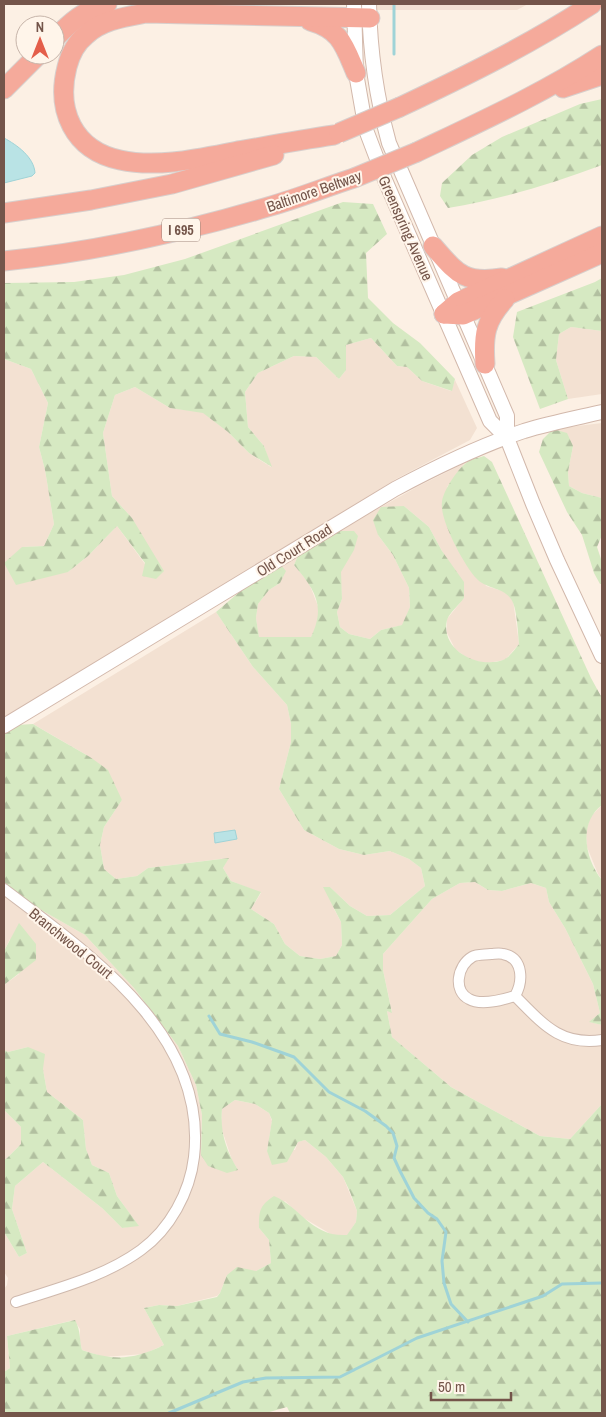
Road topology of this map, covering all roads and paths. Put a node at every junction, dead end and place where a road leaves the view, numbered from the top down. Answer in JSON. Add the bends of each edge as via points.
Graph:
{"nodes":[{"id":1,"x":107,"y":4,"type":"edge"},
{"id":2,"x":592,"y":4,"type":"edge"},
{"id":3,"x":362,"y":11,"type":"edge"},
{"id":4,"x":297,"y":17,"type":"junction"},
{"id":5,"x":65,"y":29,"type":"edge"},
{"id":6,"x":602,"y":55,"type":"edge"},
{"id":7,"x":28,"y":65,"type":"edge"},
{"id":8,"x":356,"y":73,"type":"junction"},
{"id":9,"x":602,"y":75,"type":"edge"},
{"id":10,"x":4,"y":89,"type":"edge"},
{"id":11,"x":501,"y":112,"type":"junction"},
{"id":12,"x":336,"y":134,"type":"junction"},
{"id":13,"x":4,"y":213,"type":"edge"},
{"id":14,"x":602,"y":236,"type":"edge"},
{"id":15,"x":433,"y":246,"type":"junction"},
{"id":16,"x":602,"y":253,"type":"edge"},
{"id":17,"x":4,"y":261,"type":"edge"},
{"id":18,"x":520,"y":274,"type":"junction"},
{"id":19,"x":508,"y":296,"type":"junction"},
{"id":20,"x":455,"y":310,"type":"junction"},
{"id":21,"x":485,"y":364,"type":"junction"},
{"id":22,"x":602,"y":412,"type":"edge"},
{"id":23,"x":507,"y":438,"type":"junction"},
{"id":24,"x":602,"y":656,"type":"edge"},
{"id":25,"x":4,"y":726,"type":"edge"},
{"id":26,"x":4,"y":889,"type":"edge"},
{"id":27,"x":515,"y":996,"type":"junction"},
{"id":28,"x":602,"y":1040,"type":"edge"},
{"id":29,"x":16,"y":1302,"type":"dead end"}],
"edges":[{"from":1,"to":5,"type":"highway","via":[[89,10]]},
{"from":2,"to":12,"type":"highway","bridge":true,"via":[[479,70]]},
{"from":3,"to":4,"type":"highway"},
{"from":3,"to":8,"type":"main road","name":"Greenspring Avenue"},
{"from":3,"to":15,"type":"main road","name":"Greenspring Avenue","via":[[379,107],[394,157]]},
{"from":4,"to":8,"type":"highway","via":[[333,31],[343,43]]},
{"from":4,"to":12,"type":"highway","via":[[146,13],[118,18],[87,34],[69,58],[63,81],[65,113],[82,141],[95,150],[120,160],[137,162],[187,160]]},
{"from":6,"to":11,"type":"highway","name":"Baltimore Beltway","number":"I 695"},
{"from":7,"to":10,"type":"highway"},
{"from":8,"to":20,"type":"main road","name":"Greenspring Avenue","via":[[366,130],[385,180]]},
{"from":9,"to":11,"type":"highway"},
{"from":11,"to":17,"type":"highway","name":"Baltimore Beltway","number":"I 695","bridge":true,"via":[[354,178],[272,206],[188,229],[98,248]]},
{"from":12,"to":13,"type":"highway","via":[[172,184]]},
{"from":14,"to":18,"type":"highway"},
{"from":15,"to":18,"type":"highway","via":[[458,273],[467,277],[486,280]]},
{"from":15,"to":20,"type":"main road","name":"Greenspring Avenue"},
{"from":16,"to":19,"type":"highway"},
{"from":18,"to":20,"type":"highway"},
{"from":19,"to":20,"type":"highway"},
{"from":19,"to":21,"type":"highway","via":[[493,312],[488,323]]},
{"from":20,"to":21,"type":"main road","name":"Greenspring Avenue"},
{"from":20,"to":23,"type":"main road","name":"Greenspring Avenue","via":[[490,421]]},
{"from":21,"to":23,"type":"main road","name":"Greenspring Avenue","via":[[507,416]]},
{"from":22,"to":23,"type":"main road","name":"Old Court Road","via":[[552,423]]},
{"from":23,"to":24,"type":"main road","name":"Greenspring Avenue","via":[[550,545]]},
{"from":23,"to":25,"type":"main road","name":"Old Court Road","via":[[395,489]]},
{"from":26,"to":29,"type":"street","name":"Branchwood Court","via":[[118,981],[166,1041],[187,1084],[195,1147],[193,1167],[180,1202],[157,1236],[142,1250],[105,1272]]},
{"from":27,"to":27,"type":"street","via":[[520,989],[521,971],[503,954],[473,956],[459,971],[463,995],[470,1000],[481,1002]]},
{"from":27,"to":28,"type":"street","via":[[539,1020],[565,1038]]}]}
